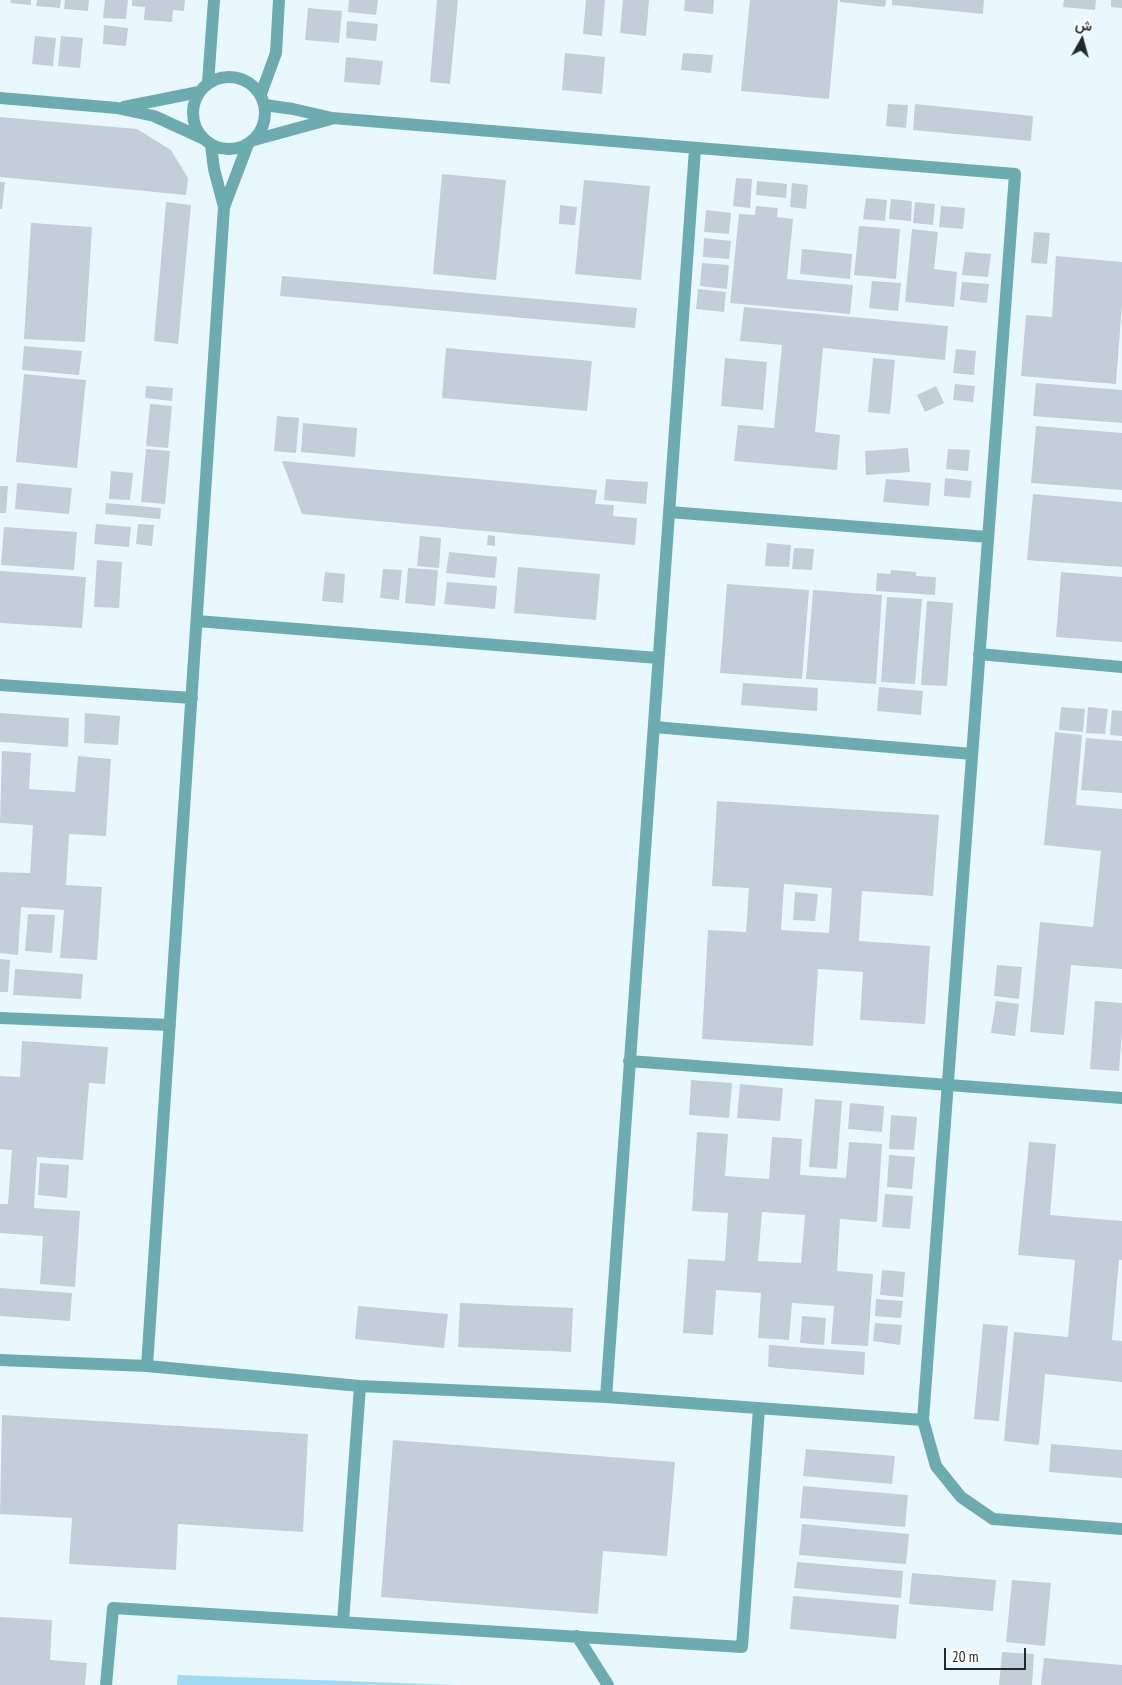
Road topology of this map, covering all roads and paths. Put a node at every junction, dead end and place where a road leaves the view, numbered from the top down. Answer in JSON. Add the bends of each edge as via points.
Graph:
{"nodes":[{"id":1,"x":214,"y":0,"type":"edge"},
{"id":2,"x":279,"y":0,"type":"edge"},
{"id":3,"x":204,"y":88,"type":"junction"},
{"id":4,"x":0,"y":98,"type":"edge"},
{"id":5,"x":263,"y":100,"type":"junction"},
{"id":6,"x":117,"y":108,"type":"junction"},
{"id":7,"x":332,"y":118,"type":"junction"},
{"id":8,"x":207,"y":141,"type":"junction"},
{"id":9,"x":251,"y":142,"type":"junction"},
{"id":10,"x":695,"y":149,"type":"junction"},
{"id":11,"x":224,"y":207,"type":"junction"},
{"id":12,"x":669,"y":512,"type":"junction"},
{"id":13,"x":988,"y":536,"type":"junction"},
{"id":14,"x":197,"y":621,"type":"junction"},
{"id":15,"x":979,"y":654,"type":"junction"},
{"id":16,"x":658,"y":658,"type":"junction"},
{"id":17,"x":1122,"y":667,"type":"edge"},
{"id":18,"x":0,"y":685,"type":"edge"},
{"id":19,"x":192,"y":698,"type":"junction"},
{"id":20,"x":654,"y":727,"type":"junction"},
{"id":21,"x":972,"y":754,"type":"junction"},
{"id":22,"x":0,"y":1018,"type":"edge"},
{"id":23,"x":170,"y":1025,"type":"junction"},
{"id":24,"x":629,"y":1060,"type":"junction"},
{"id":25,"x":948,"y":1084,"type":"junction"},
{"id":26,"x":1122,"y":1098,"type":"edge"},
{"id":27,"x":0,"y":1360,"type":"edge"},
{"id":28,"x":148,"y":1366,"type":"junction"},
{"id":29,"x":360,"y":1386,"type":"junction"},
{"id":30,"x":606,"y":1398,"type":"junction"},
{"id":31,"x":758,"y":1408,"type":"junction"},
{"id":32,"x":923,"y":1420,"type":"junction"},
{"id":33,"x":1122,"y":1529,"type":"edge"},
{"id":34,"x":343,"y":1622,"type":"junction"},
{"id":35,"x":577,"y":1636,"type":"junction"},
{"id":36,"x":106,"y":1685,"type":"edge"},
{"id":37,"x":608,"y":1685,"type":"edge"}],
"edges":[{"from":1,"to":3,"type":"lane"},
{"from":2,"to":5,"type":"lane","via":[[276,52]]},
{"from":3,"to":5,"type":"lane","via":[[222,78],[237,78],[250,84]]},
{"from":3,"to":6,"type":"lane"},
{"from":3,"to":8,"type":"lane","via":[[194,103],[192,115],[195,127]]},
{"from":4,"to":6,"type":"lane"},
{"from":5,"to":7,"type":"lane"},
{"from":5,"to":9,"type":"lane","via":[[266,116],[263,128]]},
{"from":6,"to":8,"type":"lane","via":[[154,116]]},
{"from":7,"to":9,"type":"lane"},
{"from":7,"to":10,"type":"lane"},
{"from":8,"to":9,"type":"lane","via":[[224,149],[236,149]]},
{"from":8,"to":11,"type":"lane"},
{"from":9,"to":11,"type":"lane"},
{"from":10,"to":12,"type":"lane"},
{"from":10,"to":13,"type":"lane","via":[[1015,174]]},
{"from":11,"to":14,"type":"lane"},
{"from":12,"to":13,"type":"lane"},
{"from":12,"to":16,"type":"lane"},
{"from":13,"to":15,"type":"lane"},
{"from":14,"to":16,"type":"lane"},
{"from":14,"to":19,"type":"lane"},
{"from":15,"to":17,"type":"lane"},
{"from":15,"to":21,"type":"lane"},
{"from":16,"to":20,"type":"lane"},
{"from":18,"to":19,"type":"lane"},
{"from":19,"to":23,"type":"lane"},
{"from":20,"to":21,"type":"lane"},
{"from":20,"to":24,"type":"lane"},
{"from":21,"to":25,"type":"lane"},
{"from":22,"to":23,"type":"lane"},
{"from":23,"to":28,"type":"lane"},
{"from":24,"to":25,"type":"lane"},
{"from":24,"to":30,"type":"lane"},
{"from":25,"to":26,"type":"lane"},
{"from":25,"to":32,"type":"lane"},
{"from":27,"to":28,"type":"lane"},
{"from":28,"to":29,"type":"lane"},
{"from":29,"to":30,"type":"lane"},
{"from":29,"to":34,"type":"lane"},
{"from":30,"to":31,"type":"lane"},
{"from":31,"to":32,"type":"lane"},
{"from":31,"to":35,"type":"lane","via":[[742,1647]]},
{"from":32,"to":33,"type":"lane","via":[[936,1466],[961,1497],[993,1519]]},
{"from":34,"to":35,"type":"lane"},
{"from":34,"to":36,"type":"lane","via":[[113,1608]]},
{"from":35,"to":37,"type":"lane"}]}
